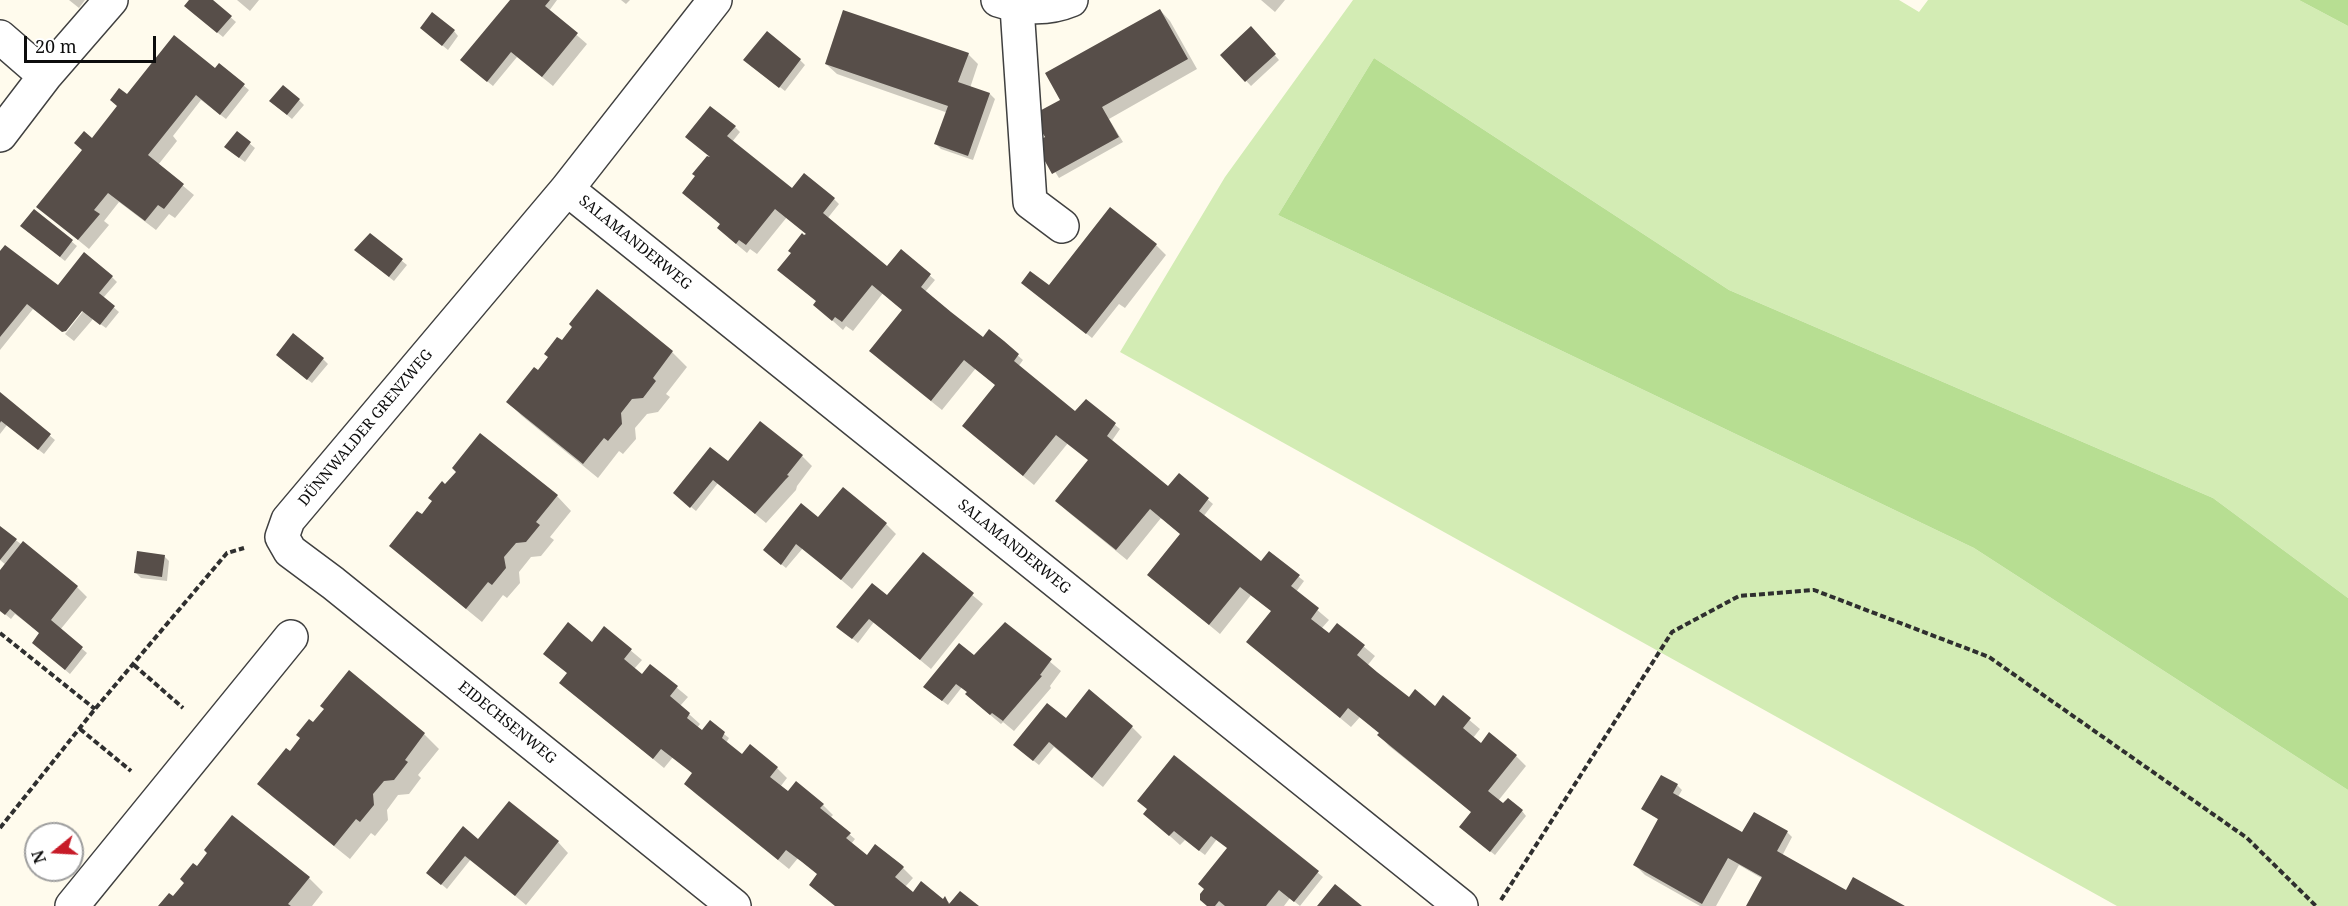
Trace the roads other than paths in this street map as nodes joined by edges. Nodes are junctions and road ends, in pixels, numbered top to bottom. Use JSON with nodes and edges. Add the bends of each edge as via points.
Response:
{"nodes":[{"id":1,"x":111,"y":0,"type":"edge"},
{"id":2,"x":715,"y":0,"type":"edge"},
{"id":3,"x":1071,"y":0,"type":"edge"},
{"id":4,"x":1008,"y":3,"type":"edge"},
{"id":5,"x":0,"y":37,"type":"edge"},
{"id":6,"x":45,"y":76,"type":"junction"},
{"id":7,"x":0,"y":135,"type":"edge"},
{"id":8,"x":567,"y":189,"type":"junction"},
{"id":9,"x":1062,"y":226,"type":"dead end"},
{"id":10,"x":282,"y":537,"type":"joint"},
{"id":11,"x":291,"y":637,"type":"dead end"},
{"id":12,"x":72,"y":906,"type":"edge"},
{"id":13,"x":734,"y":906,"type":"edge"},
{"id":14,"x":1461,"y":906,"type":"edge"}],
"edges":[{"from":1,"to":6,"type":"street"},
{"from":2,"to":8,"type":"street","name":"DÜNNWALDER GRENZWEG"},
{"from":3,"to":4,"type":"street","via":[[1052,6]]},
{"from":4,"to":9,"type":"street","via":[[1030,202]]},
{"from":5,"to":6,"type":"street"},
{"from":6,"to":7,"type":"street"},
{"from":8,"to":10,"type":"street","name":"DÜNNWALDER GRENZWEG","via":[[288,520]]},
{"from":8,"to":14,"type":"street","name":"SALAMANDERWEG"},
{"from":10,"to":13,"type":"street","name":"EIDECHSENWEG","via":[[290,551]]},
{"from":11,"to":12,"type":"street"}]}
